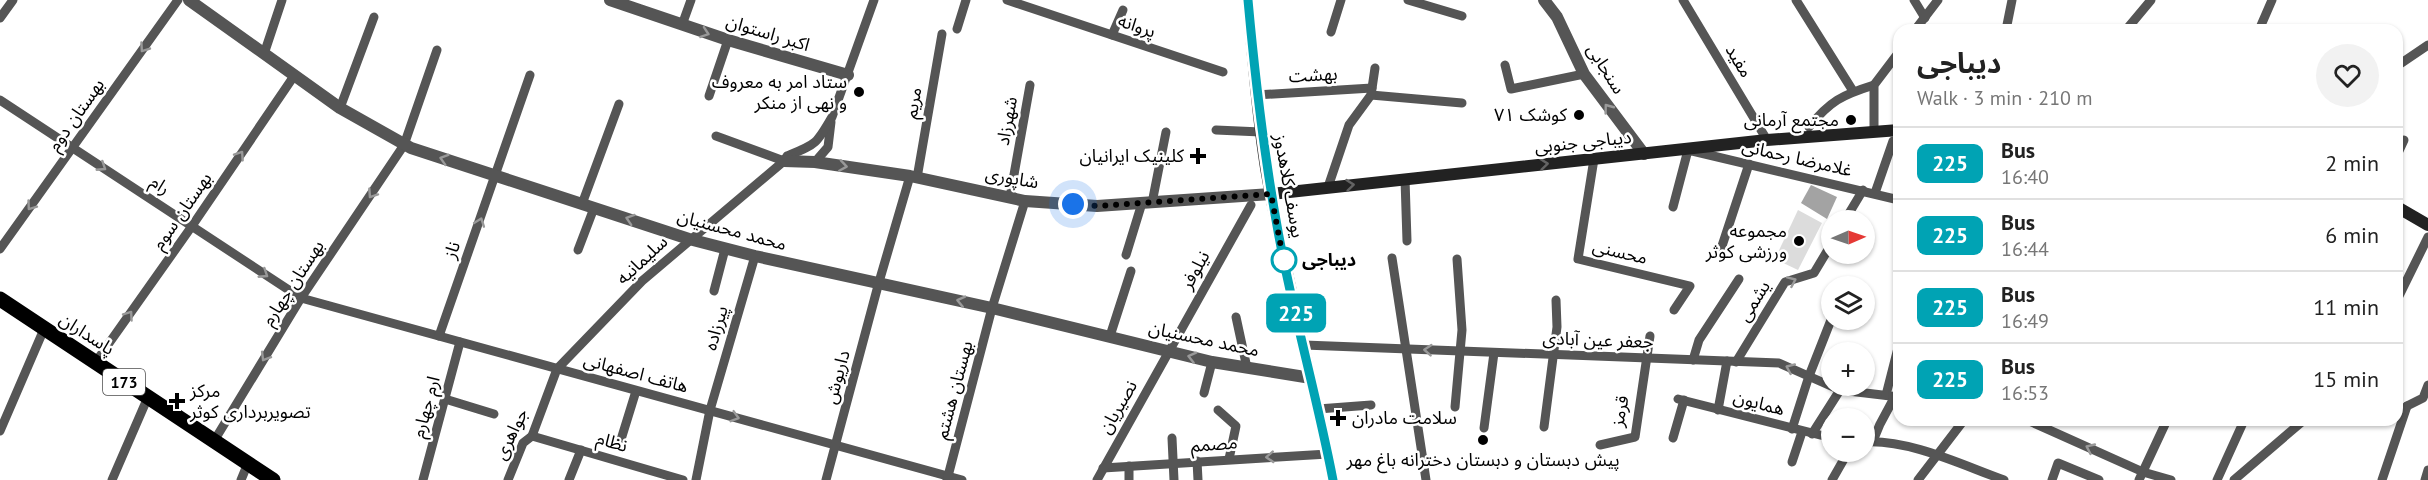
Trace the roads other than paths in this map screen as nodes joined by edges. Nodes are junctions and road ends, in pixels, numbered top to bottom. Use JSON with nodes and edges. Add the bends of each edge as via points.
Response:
{"nodes":[{"id":1,"x":11,"y":0,"type":"edge"},
{"id":2,"x":178,"y":0,"type":"edge"},
{"id":3,"x":189,"y":0,"type":"edge"},
{"id":4,"x":282,"y":0,"type":"edge"},
{"id":5,"x":612,"y":0,"type":"edge"},
{"id":6,"x":691,"y":0,"type":"edge"},
{"id":7,"x":874,"y":0,"type":"edge"},
{"id":8,"x":966,"y":0,"type":"edge"},
{"id":9,"x":1007,"y":0,"type":"edge"},
{"id":10,"x":1248,"y":0,"type":"edge"},
{"id":11,"x":1341,"y":0,"type":"edge"},
{"id":12,"x":1407,"y":0,"type":"edge"},
{"id":13,"x":1544,"y":0,"type":"edge"},
{"id":14,"x":1683,"y":0,"type":"edge"},
{"id":15,"x":1796,"y":0,"type":"edge"},
{"id":16,"x":1914,"y":0,"type":"edge"},
{"id":17,"x":1938,"y":0,"type":"edge"},
{"id":18,"x":2012,"y":0,"type":"edge"},
{"id":19,"x":2151,"y":0,"type":"edge"},
{"id":20,"x":2272,"y":0,"type":"edge"},
{"id":21,"x":1123,"y":10,"type":"dead end"},
{"id":22,"x":1462,"y":16,"type":"dead end"},
{"id":23,"x":374,"y":17,"type":"dead end"},
{"id":24,"x":0,"y":18,"type":"edge"},
{"id":25,"x":1925,"y":18,"type":"junction"},
{"id":26,"x":1920,"y":24,"type":"edge"},
{"id":27,"x":2007,"y":24,"type":"edge"},
{"id":28,"x":2131,"y":24,"type":"edge"},
{"id":29,"x":2262,"y":24,"type":"edge"},
{"id":30,"x":682,"y":25,"type":"junction"},
{"id":31,"x":957,"y":29,"type":"dead end"},
{"id":32,"x":1331,"y":32,"type":"dead end"},
{"id":33,"x":942,"y":34,"type":"dead end"},
{"id":34,"x":1112,"y":35,"type":"junction"},
{"id":35,"x":728,"y":40,"type":"junction"},
{"id":36,"x":2428,"y":45,"type":"edge"},
{"id":37,"x":437,"y":50,"type":"dead end"},
{"id":38,"x":264,"y":54,"type":"junction"},
{"id":39,"x":1893,"y":60,"type":"edge"},
{"id":40,"x":2403,"y":62,"type":"edge"},
{"id":41,"x":1505,"y":65,"type":"dead end"},
{"id":42,"x":1375,"y":68,"type":"dead end"},
{"id":43,"x":1223,"y":72,"type":"dead end"},
{"id":44,"x":1584,"y":74,"type":"junction"},
{"id":45,"x":530,"y":75,"type":"dead end"},
{"id":46,"x":848,"y":75,"type":"junction"},
{"id":47,"x":294,"y":76,"type":"junction"},
{"id":48,"x":1030,"y":85,"type":"dead end"},
{"id":49,"x":1874,"y":85,"type":"junction"},
{"id":50,"x":1372,"y":91,"type":"junction"},
{"id":51,"x":1852,"y":91,"type":"junction"},
{"id":52,"x":1256,"y":95,"type":"junction"},
{"id":53,"x":709,"y":96,"type":"dead end"},
{"id":54,"x":0,"y":100,"type":"edge"},
{"id":55,"x":1462,"y":103,"type":"dead end"},
{"id":56,"x":619,"y":104,"type":"dead end"},
{"id":57,"x":340,"y":108,"type":"junction"},
{"id":58,"x":832,"y":117,"type":"junction"},
{"id":59,"x":1809,"y":127,"type":"dead end"},
{"id":60,"x":1216,"y":130,"type":"dead end"},
{"id":61,"x":1893,"y":130,"type":"edge"},
{"id":62,"x":1166,"y":132,"type":"dead end"},
{"id":63,"x":1261,"y":132,"type":"junction"},
{"id":64,"x":1875,"y":132,"type":"junction"},
{"id":65,"x":716,"y":136,"type":"dead end"},
{"id":66,"x":1767,"y":140,"type":"junction"},
{"id":67,"x":1893,"y":141,"type":"dead end"},
{"id":68,"x":404,"y":145,"type":"junction"},
{"id":69,"x":73,"y":148,"type":"junction"},
{"id":70,"x":808,"y":149,"type":"junction"},
{"id":71,"x":1688,"y":150,"type":"junction"},
{"id":72,"x":1644,"y":154,"type":"junction"},
{"id":73,"x":1594,"y":159,"type":"junction"},
{"id":74,"x":784,"y":161,"type":"junction"},
{"id":75,"x":815,"y":162,"type":"junction"},
{"id":76,"x":1749,"y":164,"type":"junction"},
{"id":77,"x":497,"y":175,"type":"junction"},
{"id":78,"x":914,"y":177,"type":"junction"},
{"id":79,"x":1405,"y":179,"type":"junction"},
{"id":80,"x":1328,"y":187,"type":"junction"},
{"id":81,"x":1863,"y":190,"type":"junction"},
{"id":82,"x":1875,"y":193,"type":"junction"},
{"id":83,"x":1271,"y":194,"type":"junction"},
{"id":84,"x":1010,"y":197,"type":"junction"},
{"id":85,"x":1893,"y":198,"type":"edge"},
{"id":86,"x":1025,"y":201,"type":"junction"},
{"id":87,"x":1147,"y":203,"type":"junction"},
{"id":88,"x":1251,"y":205,"type":"dead end"},
{"id":89,"x":588,"y":206,"type":"junction"},
{"id":90,"x":1673,"y":207,"type":"dead end"},
{"id":91,"x":1851,"y":210,"type":"edge"},
{"id":92,"x":2403,"y":210,"type":"edge"},
{"id":93,"x":2428,"y":225,"type":"edge"},
{"id":94,"x":192,"y":226,"type":"junction"},
{"id":95,"x":2428,"y":237,"type":"edge"},
{"id":96,"x":689,"y":239,"type":"junction"},
{"id":97,"x":1407,"y":241,"type":"dead end"},
{"id":98,"x":0,"y":249,"type":"edge"},
{"id":99,"x":725,"y":249,"type":"junction"},
{"id":100,"x":1721,"y":249,"type":"dead end"},
{"id":101,"x":578,"y":250,"type":"dead end"},
{"id":102,"x":1126,"y":255,"type":"dead end"},
{"id":103,"x":755,"y":256,"type":"junction"},
{"id":104,"x":1392,"y":258,"type":"dead end"},
{"id":105,"x":1457,"y":258,"type":"dead end"},
{"id":106,"x":1821,"y":261,"type":"edge"},
{"id":107,"x":1131,"y":271,"type":"dead end"},
{"id":108,"x":1738,"y":279,"type":"dead end"},
{"id":109,"x":879,"y":282,"type":"junction"},
{"id":110,"x":2403,"y":288,"type":"edge"},
{"id":111,"x":714,"y":291,"type":"dead end"},
{"id":112,"x":301,"y":298,"type":"junction"},
{"id":113,"x":0,"y":299,"type":"edge"},
{"id":114,"x":1556,"y":300,"type":"dead end"},
{"id":115,"x":992,"y":308,"type":"junction"},
{"id":116,"x":1674,"y":310,"type":"dead end"},
{"id":117,"x":1236,"y":317,"type":"dead end"},
{"id":118,"x":44,"y":329,"type":"junction"},
{"id":119,"x":1827,"y":330,"type":"edge"},
{"id":120,"x":439,"y":336,"type":"junction"},
{"id":121,"x":1110,"y":336,"type":"junction"},
{"id":122,"x":1650,"y":336,"type":"dead end"},
{"id":123,"x":460,"y":342,"type":"junction"},
{"id":124,"x":1304,"y":345,"type":"junction"},
{"id":125,"x":1406,"y":348,"type":"junction"},
{"id":126,"x":1169,"y":352,"type":"junction"},
{"id":127,"x":1459,"y":352,"type":"junction"},
{"id":128,"x":1494,"y":353,"type":"junction"},
{"id":129,"x":1552,"y":355,"type":"junction"},
{"id":130,"x":1646,"y":358,"type":"junction"},
{"id":131,"x":1693,"y":360,"type":"junction"},
{"id":132,"x":1212,"y":362,"type":"junction"},
{"id":133,"x":1731,"y":362,"type":"junction"},
{"id":134,"x":95,"y":363,"type":"junction"},
{"id":135,"x":1247,"y":368,"type":"junction"},
{"id":136,"x":557,"y":369,"type":"junction"},
{"id":137,"x":1809,"y":376,"type":"junction"},
{"id":138,"x":1311,"y":378,"type":"junction"},
{"id":139,"x":1821,"y":381,"type":"edge"},
{"id":140,"x":2428,"y":385,"type":"edge"},
{"id":141,"x":636,"y":391,"type":"junction"},
{"id":142,"x":1204,"y":393,"type":"dead end"},
{"id":143,"x":1875,"y":394,"type":"edge"},
{"id":144,"x":1835,"y":396,"type":"edge"},
{"id":145,"x":1893,"y":396,"type":"edge"},
{"id":146,"x":148,"y":397,"type":"junction"},
{"id":147,"x":445,"y":399,"type":"junction"},
{"id":148,"x":2426,"y":399,"type":"edge"},
{"id":149,"x":1371,"y":405,"type":"dead end"},
{"id":150,"x":2403,"y":405,"type":"edge"},
{"id":151,"x":1455,"y":406,"type":"dead end"},
{"id":152,"x":1318,"y":409,"type":"junction"},
{"id":153,"x":710,"y":410,"type":"junction"},
{"id":154,"x":1218,"y":410,"type":"dead end"},
{"id":155,"x":1718,"y":410,"type":"junction"},
{"id":156,"x":494,"y":414,"type":"dead end"},
{"id":157,"x":1959,"y":426,"type":"edge"},
{"id":158,"x":2039,"y":426,"type":"edge"},
{"id":159,"x":2164,"y":426,"type":"edge"},
{"id":160,"x":2242,"y":426,"type":"edge"},
{"id":161,"x":2297,"y":426,"type":"edge"},
{"id":162,"x":2396,"y":426,"type":"edge"},
{"id":163,"x":1544,"y":427,"type":"dead end"},
{"id":164,"x":1484,"y":428,"type":"dead end"},
{"id":165,"x":1792,"y":429,"type":"junction"},
{"id":166,"x":0,"y":431,"type":"edge"},
{"id":167,"x":1875,"y":432,"type":"edge"},
{"id":168,"x":1807,"y":433,"type":"junction"},
{"id":169,"x":532,"y":436,"type":"junction"},
{"id":170,"x":1821,"y":436,"type":"edge"},
{"id":171,"x":1172,"y":438,"type":"dead end"},
{"id":172,"x":1673,"y":438,"type":"dead end"},
{"id":173,"x":214,"y":441,"type":"junction"},
{"id":174,"x":1875,"y":441,"type":"edge"},
{"id":175,"x":836,"y":445,"type":"junction"},
{"id":176,"x":1600,"y":445,"type":"dead end"},
{"id":177,"x":619,"y":446,"type":"dead end"},
{"id":178,"x":581,"y":450,"type":"junction"},
{"id":179,"x":1328,"y":454,"type":"junction"},
{"id":180,"x":1936,"y":455,"type":"junction"},
{"id":181,"x":1229,"y":459,"type":"junction"},
{"id":182,"x":1197,"y":461,"type":"junction"},
{"id":183,"x":1792,"y":462,"type":"dead end"},
{"id":184,"x":1842,"y":462,"type":"edge"},
{"id":185,"x":248,"y":463,"type":"junction"},
{"id":186,"x":1174,"y":463,"type":"junction"},
{"id":187,"x":1129,"y":466,"type":"junction"},
{"id":188,"x":1103,"y":468,"type":"junction"},
{"id":189,"x":2428,"y":470,"type":"edge"},
{"id":190,"x":2141,"y":476,"type":"edge"},
{"id":191,"x":948,"y":478,"type":"edge"},
{"id":192,"x":1999,"y":479,"type":"edge"},
{"id":193,"x":112,"y":480,"type":"edge"},
{"id":194,"x":241,"y":480,"type":"edge"},
{"id":195,"x":273,"y":480,"type":"edge"},
{"id":196,"x":423,"y":480,"type":"edge"},
{"id":197,"x":508,"y":480,"type":"edge"},
{"id":198,"x":569,"y":480,"type":"edge"},
{"id":199,"x":684,"y":480,"type":"edge"},
{"id":200,"x":696,"y":480,"type":"edge"},
{"id":201,"x":826,"y":480,"type":"edge"},
{"id":202,"x":962,"y":480,"type":"edge"},
{"id":203,"x":1097,"y":480,"type":"edge"},
{"id":204,"x":1130,"y":480,"type":"edge"},
{"id":205,"x":1174,"y":480,"type":"edge"},
{"id":206,"x":1198,"y":480,"type":"edge"},
{"id":207,"x":1333,"y":480,"type":"edge"},
{"id":208,"x":1426,"y":480,"type":"edge"},
{"id":209,"x":1832,"y":480,"type":"edge"},
{"id":210,"x":1918,"y":480,"type":"edge"},
{"id":211,"x":2052,"y":480,"type":"edge"},
{"id":212,"x":2099,"y":480,"type":"edge"},
{"id":213,"x":2171,"y":480,"type":"edge"},
{"id":214,"x":2217,"y":480,"type":"edge"},
{"id":215,"x":2234,"y":480,"type":"edge"},
{"id":216,"x":2382,"y":480,"type":"edge"},
{"id":217,"x":2425,"y":480,"type":"edge"}],
"edges":[{"from":1,"to":24,"type":"street"},
{"from":2,"to":69,"type":"street","name":"بهستان دوم","one_way":true},
{"from":3,"to":38,"type":"street","name":"محمد محسنیان"},
{"from":4,"to":38,"type":"street"},
{"from":5,"to":30,"type":"street","name":"اکبر راستوان"},
{"from":6,"to":30,"type":"street"},
{"from":7,"to":46,"type":"street"},
{"from":8,"to":31,"type":"street"},
{"from":9,"to":34,"type":"street","name":"پروانه"},
{"from":10,"to":52,"type":"main road","name":"یوسف کلاهدوز"},
{"from":11,"to":32,"type":"street"},
{"from":12,"to":22,"type":"street"},
{"from":13,"to":44,"type":"street","name":"سنجابی","via":[[1557,17]]},
{"from":14,"to":66,"type":"street","name":"مفید"},
{"from":15,"to":51,"type":"street"},
{"from":16,"to":25,"type":"street"},
{"from":17,"to":25,"type":"street"},
{"from":18,"to":27,"type":"street"},
{"from":19,"to":28,"type":"street"},
{"from":20,"to":29,"type":"street"},
{"from":21,"to":34,"type":"street"},
{"from":23,"to":57,"type":"street"},
{"from":25,"to":26,"type":"street"},
{"from":30,"to":35,"type":"street","name":"اکبر راستوان","one_way":true},
{"from":33,"to":78,"type":"street","name":"مریم"},
{"from":34,"to":43,"type":"street","name":"پروانه"},
{"from":35,"to":46,"type":"street","name":"اکبر راستوان"},
{"from":35,"to":53,"type":"street"},
{"from":36,"to":40,"type":"street"},
{"from":37,"to":68,"type":"street","name":"بهستان چهارم"},
{"from":38,"to":47,"type":"street","name":"محمد محسنیان"},
{"from":39,"to":49,"type":"street"},
{"from":41,"to":44,"type":"street","via":[[1511,89]]},
{"from":42,"to":50,"type":"street"},
{"from":72,"to":44,"type":"street","name":"سنجابی","one_way":true},
{"from":45,"to":77,"type":"street","name":"ناز"},
{"from":46,"to":58,"type":"street"},
{"from":47,"to":57,"type":"street","name":"محمد محسنیان"},
{"from":94,"to":47,"type":"street","name":"بهستان سوم","one_way":true},
{"from":48,"to":84,"type":"street","name":"شهرزاد"},
{"from":49,"to":51,"type":"street"},
{"from":49,"to":64,"type":"street"},
{"from":50,"to":52,"type":"street","name":"بهشت"},
{"from":50,"to":55,"type":"street","name":"بهشت"},
{"from":50,"to":80,"type":"street","via":[[1349,125]]},
{"from":51,"to":59,"type":"street","via":[[1827,105]]},
{"from":52,"to":63,"type":"main road","name":"یوسف کلاهدوز"},
{"from":54,"to":69,"type":"street","name":"رام"},
{"from":56,"to":89,"type":"street"},
{"from":57,"to":68,"type":"street","name":"محمد محسنیان"},
{"from":58,"to":70,"type":"street"},
{"from":58,"to":75,"type":"street","via":[[828,147]]},
{"from":60,"to":63,"type":"street"},
{"from":61,"to":64,"type":"main road","name":"دیباجی جنوبی"},
{"from":62,"to":87,"type":"street"},
{"from":63,"to":83,"type":"main road","name":"یوسف کلاهدوز"},
{"from":64,"to":66,"type":"main road","name":"دیباجی جنوبی"},
{"from":65,"to":74,"type":"street"},
{"from":66,"to":71,"type":"main road","name":"دیباجی جنوبی"},
{"from":67,"to":82,"type":"street"},
{"from":77,"to":68,"type":"street","name":"محمد محسنیان","one_way":true},
{"from":68,"to":112,"type":"street","name":"بهستان چهارم","one_way":true},
{"from":69,"to":94,"type":"street","name":"رام","one_way":true},
{"from":69,"to":98,"type":"street","name":"بهستان دوم","one_way":true},
{"from":70,"to":74,"type":"street","name":"سلیمانیه","via":[[787,156]]},
{"from":70,"to":75,"type":"street"},
{"from":71,"to":72,"type":"main road","name":"دیباجی جنوبی"},
{"from":71,"to":76,"type":"street","name":"غلامرضا رحمانی"},
{"from":71,"to":90,"type":"street"},
{"from":72,"to":73,"type":"main road","name":"دیباجی جنوبی"},
{"from":79,"to":73,"type":"main road","name":"دیباجی جنوبی","one_way":true},
{"from":73,"to":116,"type":"street","name":"محسنی","via":[[1578,259],[1690,286]]},
{"from":74,"to":75,"type":"street","name":"شاپوری"},
{"from":74,"to":96,"type":"street","name":"سلیمانیه"},
{"from":75,"to":78,"type":"street","name":"شاپوری","one_way":true},
{"from":76,"to":81,"type":"street","name":"غلامرضا رحمانی"},
{"from":76,"to":100,"type":"street"},
{"from":77,"to":89,"type":"street","name":"محمد محسنیان"},
{"from":120,"to":77,"type":"street","name":"ناز","one_way":true},
{"from":78,"to":84,"type":"street","name":"شاپوری"},
{"from":78,"to":109,"type":"street","name":"مریم"},
{"from":80,"to":79,"type":"main road","name":"دیباجی جنوبی","one_way":true},
{"from":79,"to":97,"type":"street"},
{"from":80,"to":83,"type":"main road","name":"دیباجی جنوبی"},
{"from":81,"to":82,"type":"street","name":"غلامرضا رحمانی"},
{"from":81,"to":91,"type":"street"},
{"from":82,"to":85,"type":"street","name":"غلامرضا رحمانی"},
{"from":83,"to":87,"type":"street","name":"شاپوری"},
{"from":83,"to":124,"type":"main road","name":"یوسف کلاهدوز"},
{"from":84,"to":86,"type":"street","name":"شاپوری"},
{"from":86,"to":87,"type":"street","name":"شاپوری","via":[[1097,206]]},
{"from":86,"to":115,"type":"street","name":"بهستان هشتم"},
{"from":87,"to":102,"type":"street"},
{"from":88,"to":126,"type":"street","name":"نیلوفر"},
{"from":96,"to":89,"type":"street","name":"محمد محسنیان","one_way":true},
{"from":89,"to":101,"type":"street"},
{"from":92,"to":93,"type":"main road"},
{"from":94,"to":112,"type":"street","name":"رام","one_way":true},
{"from":134,"to":94,"type":"street","name":"بهستان سوم","one_way":true},
{"from":95,"to":110,"type":"street"},
{"from":96,"to":99,"type":"street","name":"محمد محسنیان"},
{"from":96,"to":136,"type":"street","name":"سلیمانیه","via":[[642,281]]},
{"from":99,"to":103,"type":"street","name":"محمد محسنیان"},
{"from":99,"to":111,"type":"street"},
{"from":103,"to":109,"type":"street","name":"محمد محسنیان"},
{"from":103,"to":153,"type":"street","name":"پیرزاده"},
{"from":104,"to":125,"type":"street"},
{"from":105,"to":127,"type":"street","via":[[1462,330]]},
{"from":133,"to":106,"type":"street","name":"یشمی","one_way":true,"via":[[1785,282],[1814,273]]},
{"from":107,"to":121,"type":"street"},
{"from":108,"to":131,"type":"street","via":[[1699,340]]},
{"from":115,"to":109,"type":"street","name":"محمد محسنیان","one_way":true},
{"from":109,"to":175,"type":"street","name":"داریوش"},
{"from":112,"to":120,"type":"street","name":"هاتف اصفهانی"},
{"from":112,"to":173,"type":"street","name":"بهستان چهارم","one_way":true},
{"from":113,"to":118,"type":"main road","name":"پاسداران","number":"173"},
{"from":114,"to":129,"type":"street"},
{"from":115,"to":121,"type":"street","name":"محمد محسنیان"},
{"from":115,"to":191,"type":"street","name":"بهستان هشتم"},
{"from":117,"to":135,"type":"street"},
{"from":118,"to":134,"type":"main road","name":"پاسداران","number":"173"},
{"from":118,"to":166,"type":"street"},
{"from":119,"to":137,"type":"street"},
{"from":120,"to":123,"type":"street","name":"هاتف اصفهانی"},
{"from":121,"to":126,"type":"street","name":"محمد محسنیان"},
{"from":122,"to":130,"type":"street"},
{"from":123,"to":136,"type":"street","name":"هاتف اصفهانی"},
{"from":123,"to":147,"type":"street","name":"ارم چهارم"},
{"from":124,"to":125,"type":"street","name":"جعفر عین آبادی"},
{"from":124,"to":138,"type":"main road","name":"یوسف کلاهدوز"},
{"from":127,"to":125,"type":"street","name":"جعفر عین آبادی","one_way":true},
{"from":125,"to":208,"type":"street"},
{"from":132,"to":126,"type":"street","name":"محمد محسنیان","one_way":true},
{"from":126,"to":188,"type":"street","name":"نصیریان"},
{"from":127,"to":128,"type":"street","name":"جعفر عین آبادی"},
{"from":127,"to":151,"type":"street"},
{"from":128,"to":129,"type":"street","name":"جعفر عین آبادی"},
{"from":128,"to":164,"type":"street"},
{"from":129,"to":130,"type":"street","name":"جعفر عین آبادی"},
{"from":129,"to":163,"type":"street"},
{"from":130,"to":131,"type":"street","name":"جعفر عین آبادی"},
{"from":130,"to":176,"type":"street","name":"قرمز","via":[[1635,436]]},
{"from":131,"to":133,"type":"street","name":"جعفر عین آبادی"},
{"from":132,"to":135,"type":"street","name":"محمد محسنیان"},
{"from":132,"to":142,"type":"street"},
{"from":137,"to":133,"type":"street","name":"جعفر عین آبادی","one_way":true,"via":[[1779,363]]},
{"from":133,"to":155,"type":"street"},
{"from":134,"to":146,"type":"main road","name":"پاسداران","number":"173"},
{"from":135,"to":138,"type":"street","name":"محمد محسنیان"},
{"from":136,"to":141,"type":"street","name":"هاتف اصفهانی"},
{"from":136,"to":169,"type":"street","name":"جواهری"},
{"from":137,"to":139,"type":"street","name":"جعفر عین آبادی"},
{"from":137,"to":165,"type":"street"},
{"from":138,"to":152,"type":"main road","name":"یوسف کلاهدوز"},
{"from":140,"to":148,"type":"street"},
{"from":141,"to":153,"type":"street","name":"هاتف اصفهانی"},
{"from":141,"to":177,"type":"street"},
{"from":143,"to":145,"type":"street","name":"جعفر عین آبادی"},
{"from":144,"to":168,"type":"street"},
{"from":145,"to":167,"type":"street"},
{"from":146,"to":173,"type":"main road","name":"پاسداران","number":"173"},
{"from":146,"to":193,"type":"street"},
{"from":147,"to":156,"type":"street"},
{"from":147,"to":196,"type":"street","name":"ارم چهارم"},
{"from":148,"to":150,"type":"street"},
{"from":149,"to":152,"type":"street"},
{"from":152,"to":179,"type":"main road","name":"یوسف کلاهدوز"},
{"from":153,"to":175,"type":"street","name":"هاتف اصفهانی","one_way":true},
{"from":153,"to":200,"type":"street","name":"پیرزاده"},
{"from":154,"to":181,"type":"street","via":[[1236,426]]},
{"from":155,"to":165,"type":"street","name":"همایون"},
{"from":155,"to":172,"type":"street","name":"همایون","via":[[1681,400]]},
{"from":157,"to":180,"type":"street"},
{"from":190,"to":158,"type":"street","one_way":true},
{"from":159,"to":190,"type":"street"},
{"from":160,"to":214,"type":"street"},
{"from":161,"to":215,"type":"street"},
{"from":162,"to":216,"type":"street"},
{"from":165,"to":168,"type":"street","name":"همایون"},
{"from":168,"to":170,"type":"street","name":"همایون"},
{"from":168,"to":183,"type":"street"},
{"from":169,"to":178,"type":"street","name":"نظام"},
{"from":169,"to":197,"type":"street","name":"جواهری","via":[[523,443]]},
{"from":171,"to":186,"type":"street"},
{"from":173,"to":185,"type":"main road","name":"پاسداران","number":"173"},
{"from":174,"to":180,"type":"street"},
{"from":175,"to":191,"type":"street","name":"هاتف اصفهانی"},
{"from":175,"to":201,"type":"street","name":"داریوش"},
{"from":178,"to":198,"type":"street"},
{"from":178,"to":199,"type":"street","name":"نظام"},
{"from":179,"to":181,"type":"street","name":"مصمم","one_way":true},
{"from":179,"to":207,"type":"main road","name":"یوسف کلاهدوز"},
{"from":180,"to":192,"type":"street"},
{"from":180,"to":210,"type":"street"},
{"from":181,"to":182,"type":"street","name":"مصمم"},
{"from":182,"to":186,"type":"street","name":"مصمم"},
{"from":182,"to":206,"type":"street"},
{"from":184,"to":209,"type":"street"},
{"from":185,"to":194,"type":"street"},
{"from":185,"to":195,"type":"main road","name":"پاسداران","number":"173"},
{"from":186,"to":187,"type":"street","name":"مصمم"},
{"from":186,"to":205,"type":"street"},
{"from":187,"to":188,"type":"street","name":"مصمم"},
{"from":187,"to":204,"type":"street"},
{"from":188,"to":203,"type":"street","name":"نصیریان"},
{"from":189,"to":217,"type":"street"},
{"from":190,"to":213,"type":"street"},
{"from":191,"to":202,"type":"street","name":"هاتف اصفهانی"},
{"from":211,"to":212,"type":"street","via":[[2058,463]]}]}
